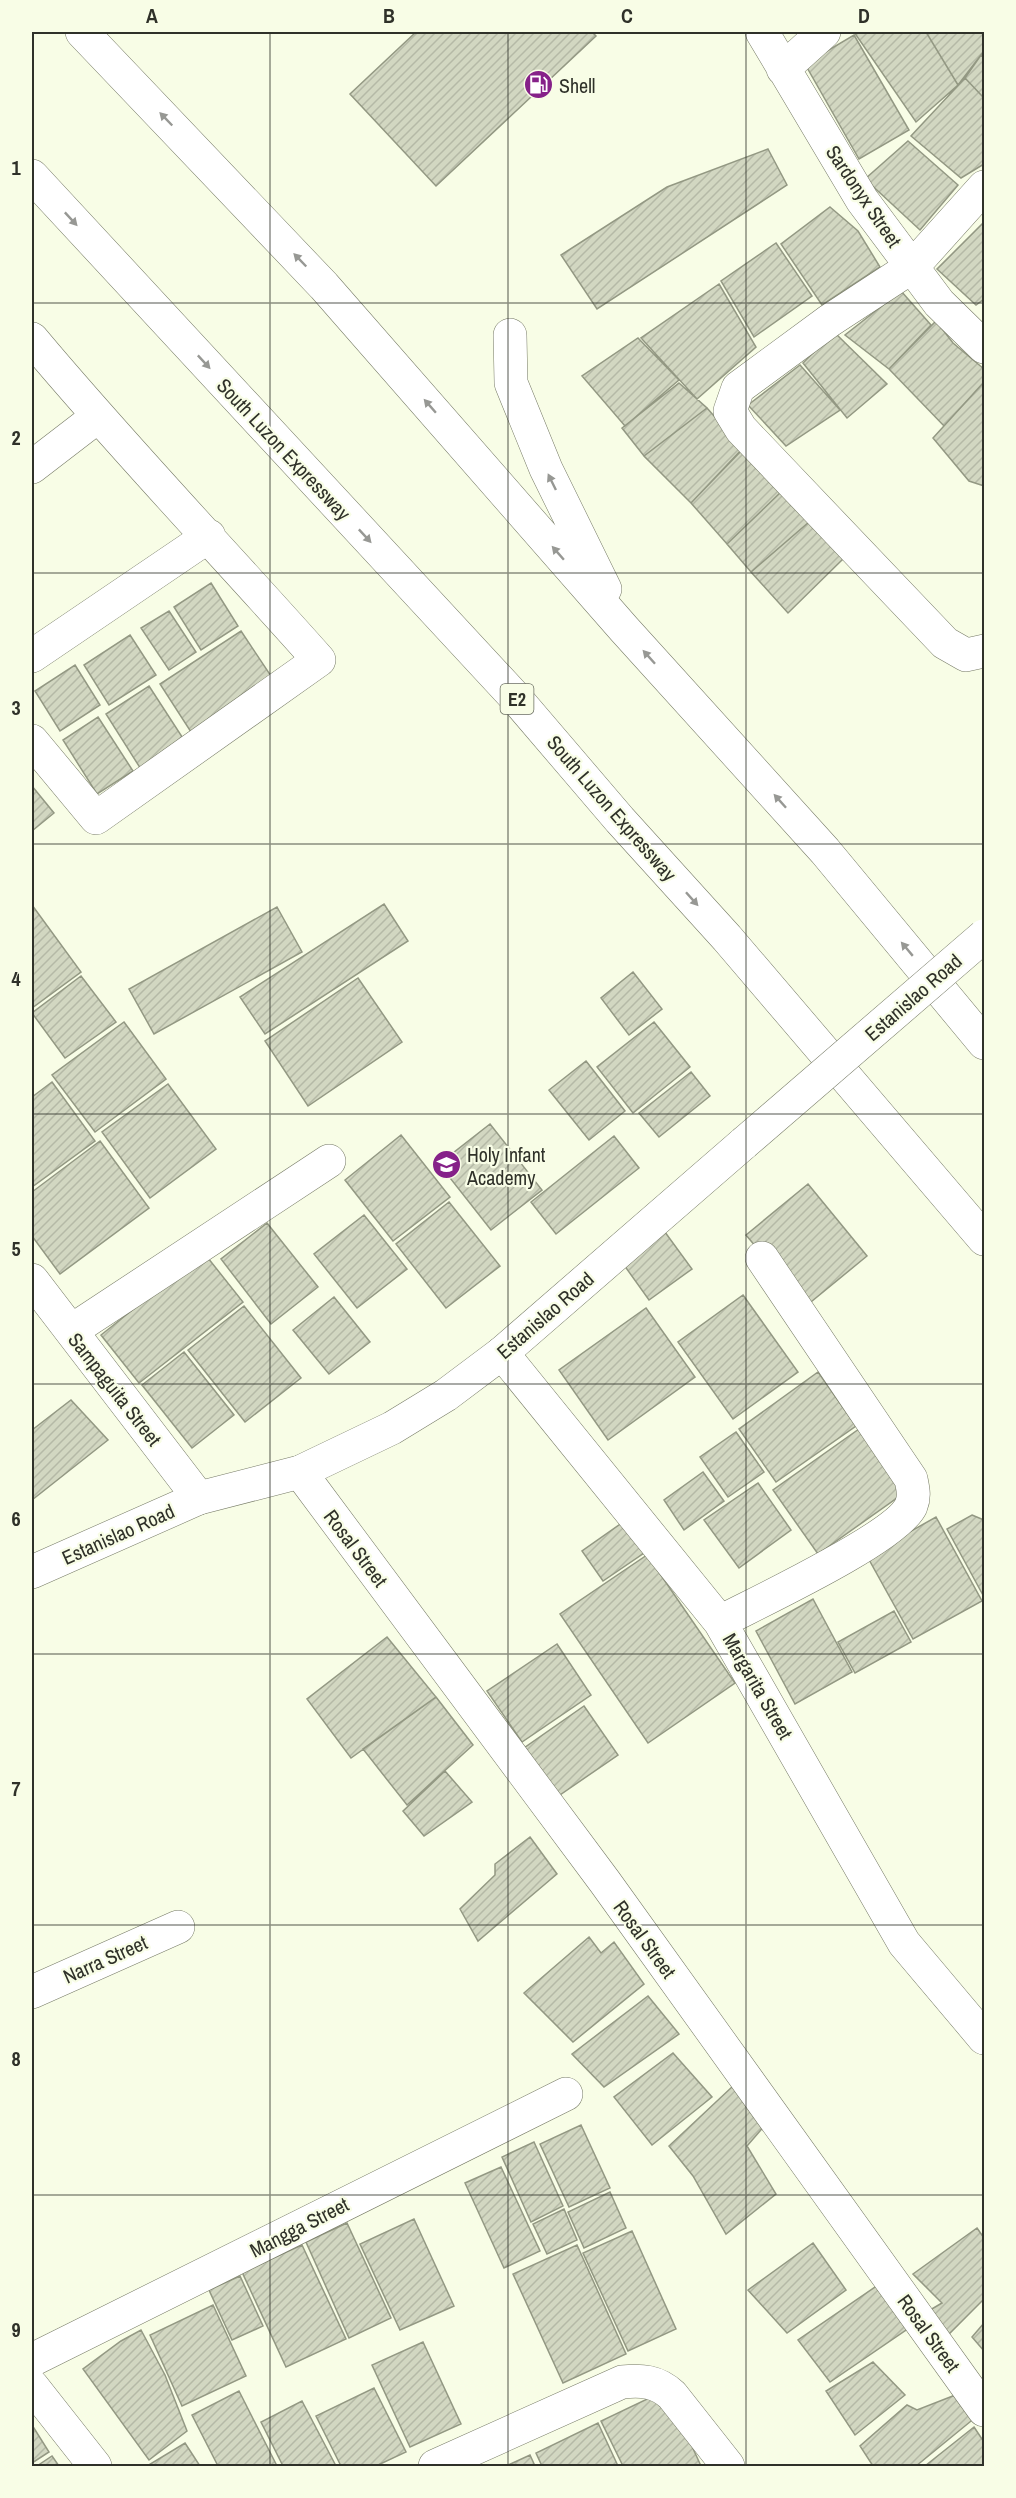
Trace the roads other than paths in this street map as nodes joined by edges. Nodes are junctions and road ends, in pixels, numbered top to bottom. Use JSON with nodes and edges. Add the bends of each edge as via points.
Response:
{"nodes":[{"id":1,"x":82,"y":32,"type":"edge"},
{"id":2,"x":762,"y":32,"type":"edge"},
{"id":3,"x":824,"y":32,"type":"edge"},
{"id":4,"x":783,"y":69,"type":"junction"},
{"id":5,"x":32,"y":176,"type":"edge"},
{"id":6,"x":984,"y":187,"type":"edge"},
{"id":7,"x":913,"y":266,"type":"junction"},
{"id":8,"x":510,"y":335,"type":"dead end"},
{"id":9,"x":32,"y":339,"type":"edge"},
{"id":10,"x":984,"y":347,"type":"edge"},
{"id":11,"x":97,"y":417,"type":"junction"},
{"id":12,"x":32,"y":467,"type":"edge"},
{"id":13,"x":209,"y":536,"type":"junction"},
{"id":14,"x":624,"y":629,"type":"junction"},
{"id":15,"x":984,"y":651,"type":"edge"},
{"id":16,"x":32,"y":656,"type":"edge"},
{"id":17,"x":32,"y":741,"type":"edge"},
{"id":18,"x":984,"y":936,"type":"edge"},
{"id":19,"x":984,"y":1043,"type":"edge"},
{"id":20,"x":329,"y":1161,"type":"dead end"},
{"id":21,"x":984,"y":1239,"type":"edge"},
{"id":22,"x":762,"y":1258,"type":"dead end"},
{"id":23,"x":32,"y":1280,"type":"edge"},
{"id":24,"x":71,"y":1331,"type":"junction"},
{"id":25,"x":502,"y":1353,"type":"junction"},
{"id":26,"x":300,"y":1472,"type":"junction"},
{"id":27,"x":199,"y":1498,"type":"junction"},
{"id":28,"x":32,"y":1572,"type":"edge"},
{"id":29,"x":720,"y":1622,"type":"junction"},
{"id":30,"x":178,"y":1927,"type":"dead end"},
{"id":31,"x":32,"y":1992,"type":"edge"},
{"id":32,"x":984,"y":2038,"type":"edge"},
{"id":33,"x":566,"y":2094,"type":"dead end"},
{"id":34,"x":32,"y":2360,"type":"edge"},
{"id":35,"x":32,"y":2386,"type":"edge"},
{"id":36,"x":984,"y":2410,"type":"edge"},
{"id":37,"x":95,"y":2466,"type":"edge"},
{"id":38,"x":435,"y":2466,"type":"edge"},
{"id":39,"x":728,"y":2466,"type":"edge"}],
"edges":[{"from":14,"to":1,"type":"main road","one_way":true,"via":[[324,286]]},
{"from":2,"to":4,"type":"main road","name":"Sardonyx Street"},
{"from":3,"to":4,"type":"main road"},
{"from":4,"to":7,"type":"main road","name":"Sardonyx Street","via":[[862,200]]},
{"from":5,"to":21,"type":"main road","name":"South Luzon Expressway","number":"E2","one_way":true,"via":[[514,696]]},
{"from":6,"to":7,"type":"main road"},
{"from":7,"to":10,"type":"main road","name":"Sardonyx Street","via":[[939,303]]},
{"from":7,"to":15,"type":"main road","via":[[738,388],[730,411],[741,429],[945,643],[966,655]]},
{"from":14,"to":8,"type":"main road","one_way":true,"via":[[546,469],[511,382]]},
{"from":9,"to":11,"type":"main road"},
{"from":11,"to":12,"type":"main road"},
{"from":11,"to":13,"type":"main road"},
{"from":13,"to":16,"type":"main road"},
{"from":13,"to":17,"type":"main road","via":[[319,660],[96,819]]},
{"from":19,"to":14,"type":"main road","one_way":true,"via":[[825,851]]},
{"from":18,"to":25,"type":"main road","name":"Estanislao Road","bridge":true},
{"from":20,"to":24,"type":"main road"},
{"from":22,"to":29,"type":"main road","via":[[911,1479],[914,1495],[910,1508],[880,1537]]},
{"from":23,"to":24,"type":"main road","name":"Sampaguita Street"},
{"from":24,"to":27,"type":"main road","name":"Sampaguita Street"},
{"from":25,"to":26,"type":"main road","name":"Estanislao Road","via":[[447,1395],[392,1428]]},
{"from":25,"to":29,"type":"main road","name":"Margarita Street"},
{"from":26,"to":27,"type":"main road","name":"Estanislao Road"},
{"from":26,"to":36,"type":"main road","name":"Rosal Street","via":[[604,1882]]},
{"from":27,"to":28,"type":"main road","name":"Estanislao Road"},
{"from":29,"to":32,"type":"main road","name":"Margarita Street","via":[[904,1943]]},
{"from":30,"to":31,"type":"main road","name":"Narra Street"},
{"from":33,"to":34,"type":"main road","name":"Mangga Street"},
{"from":35,"to":37,"type":"main road"},
{"from":38,"to":39,"type":"main road","via":[[622,2382],[639,2380],[664,2387]]}]}
